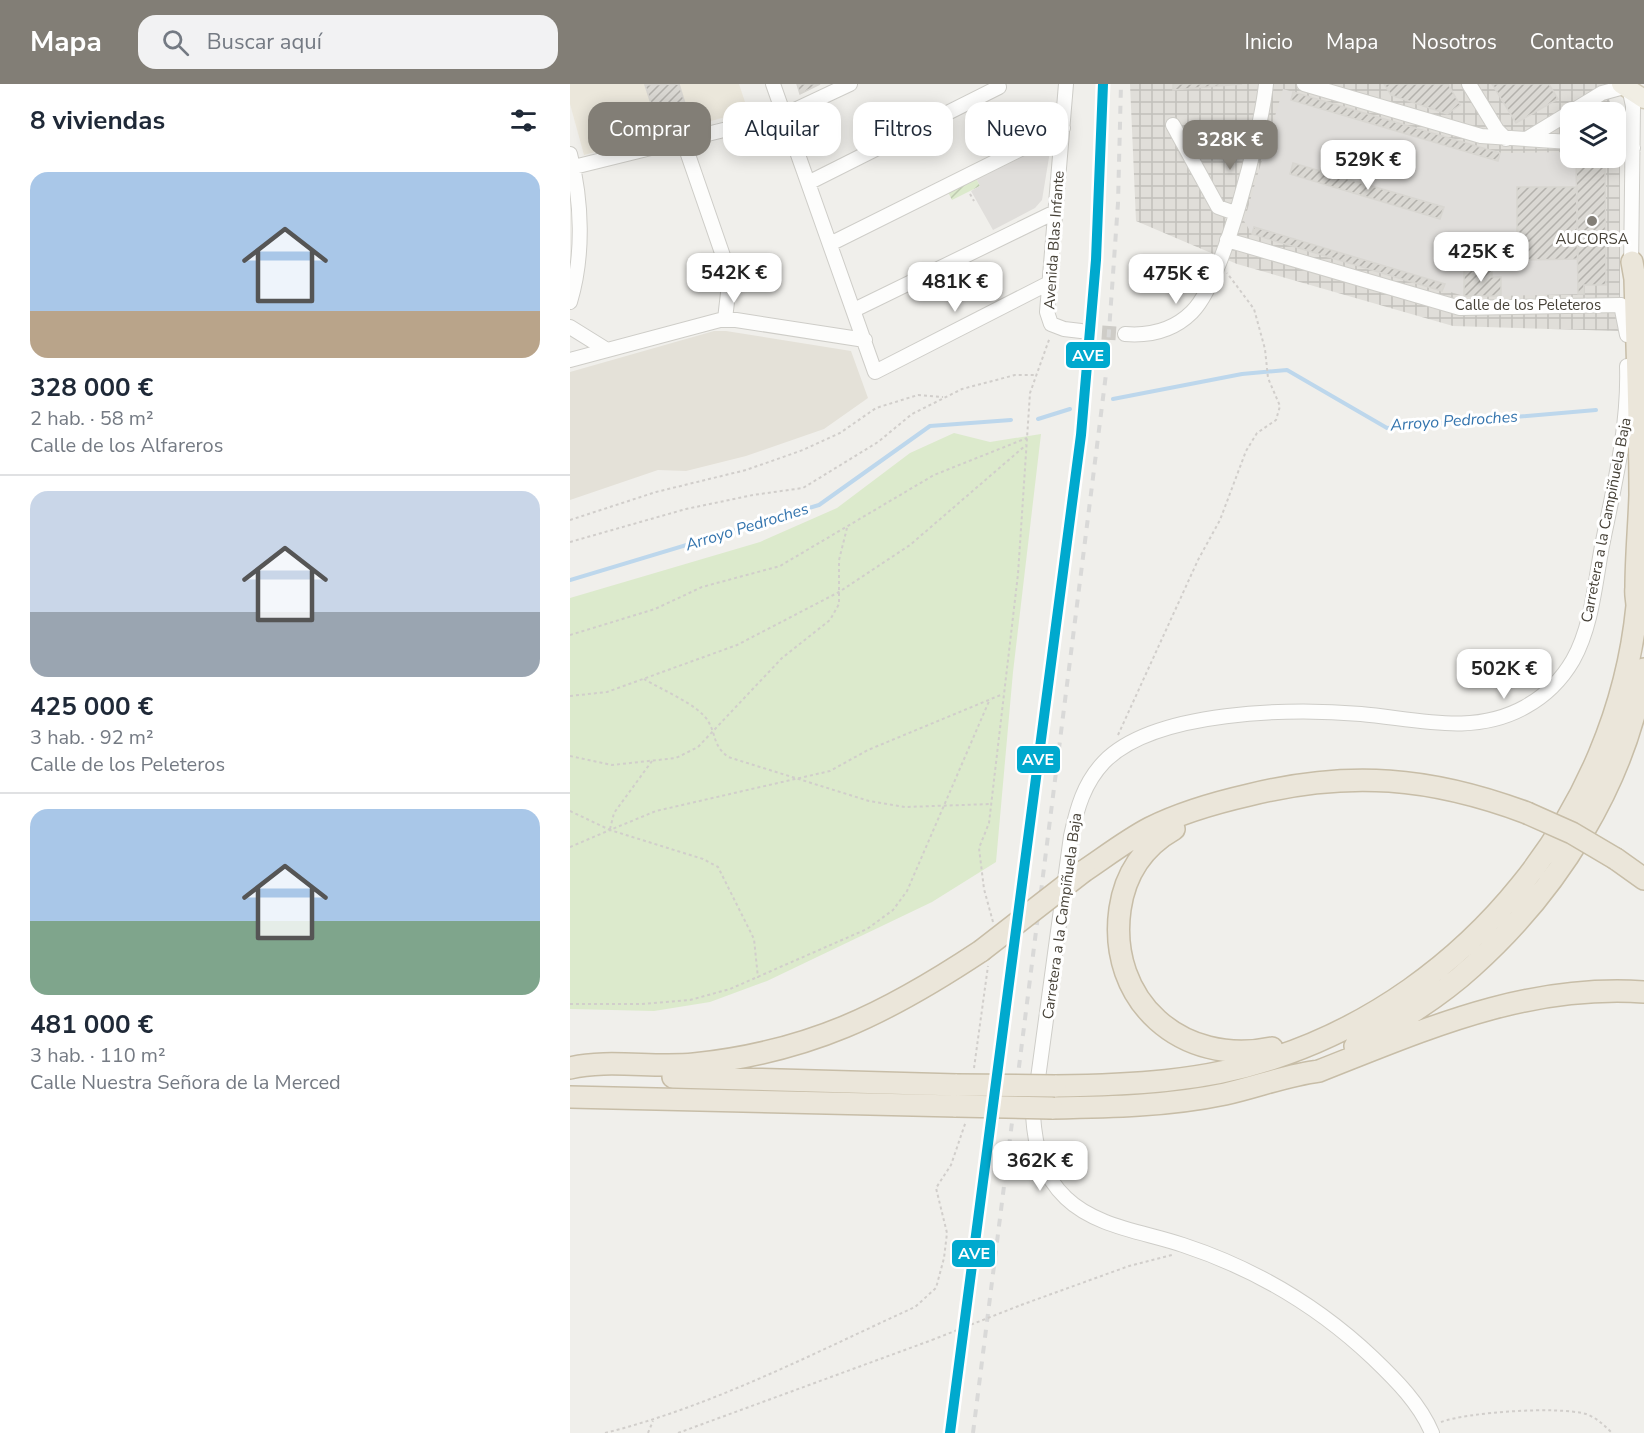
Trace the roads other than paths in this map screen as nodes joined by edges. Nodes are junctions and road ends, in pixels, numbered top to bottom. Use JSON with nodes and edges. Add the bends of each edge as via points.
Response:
{"nodes":[{"id":1,"x":773,"y":84,"type":"edge"},
{"id":2,"x":850,"y":84,"type":"edge"},
{"id":3,"x":1066,"y":84,"type":"edge"},
{"id":4,"x":1266,"y":84,"type":"edge"},
{"id":5,"x":1304,"y":84,"type":"edge"},
{"id":6,"x":1469,"y":84,"type":"edge"},
{"id":7,"x":999,"y":87,"type":"dead end"},
{"id":8,"x":1621,"y":90,"type":"edge"},
{"id":9,"x":779,"y":102,"type":"edge"},
{"id":10,"x":812,"y":102,"type":"edge"},
{"id":11,"x":1065,"y":102,"type":"edge"},
{"id":12,"x":1596,"y":102,"type":"edge"},
{"id":13,"x":1560,"y":121,"type":"edge"},
{"id":14,"x":1173,"y":125,"type":"dead end"},
{"id":15,"x":1528,"y":138,"type":"junction"},
{"id":16,"x":1506,"y":139,"type":"junction"},
{"id":17,"x":1560,"y":141,"type":"edge"},
{"id":18,"x":1626,"y":143,"type":"edge"},
{"id":19,"x":1633,"y":148,"type":"junction"},
{"id":20,"x":605,"y":156,"type":"edge"},
{"id":21,"x":689,"y":156,"type":"edge"},
{"id":22,"x":800,"y":156,"type":"edge"},
{"id":23,"x":1007,"y":156,"type":"edge"},
{"id":24,"x":1060,"y":156,"type":"edge"},
{"id":25,"x":571,"y":163,"type":"edge"},
{"id":26,"x":810,"y":182,"type":"junction"},
{"id":27,"x":1055,"y":212,"type":"junction"},
{"id":28,"x":1234,"y":213,"type":"junction"},
{"id":29,"x":1227,"y":240,"type":"junction"},
{"id":30,"x":830,"y":244,"type":"junction"},
{"id":31,"x":1632,"y":262,"type":"junction"},
{"id":32,"x":1049,"y":283,"type":"junction"},
{"id":33,"x":570,"y":302,"type":"edge"},
{"id":34,"x":1622,"y":305,"type":"junction"},
{"id":35,"x":854,"y":310,"type":"junction"},
{"id":36,"x":724,"y":320,"type":"junction"},
{"id":37,"x":570,"y":327,"type":"edge"},
{"id":38,"x":1081,"y":330,"type":"tunnel mouth"},
{"id":39,"x":1125,"y":334,"type":"tunnel mouth"},
{"id":40,"x":865,"y":340,"type":"junction"},
{"id":41,"x":607,"y":350,"type":"junction"},
{"id":42,"x":570,"y":360,"type":"edge"},
{"id":43,"x":1644,"y":567,"type":"edge"},
{"id":44,"x":1637,"y":603,"type":"junction"},
{"id":45,"x":1644,"y":669,"type":"edge"},
{"id":46,"x":1230,"y":799,"type":"junction"},
{"id":47,"x":1644,"y":879,"type":"edge"},
{"id":48,"x":1644,"y":993,"type":"edge"},
{"id":49,"x":1310,"y":1045,"type":"junction"},
{"id":50,"x":570,"y":1068,"type":"edge"},
{"id":51,"x":570,"y":1074,"type":"edge"},
{"id":52,"x":1298,"y":1074,"type":"junction"},
{"id":53,"x":570,"y":1097,"type":"edge"},
{"id":54,"x":1431,"y":1430,"type":"edge"}],
"edges":[{"from":1,"to":9,"type":"street"},
{"from":2,"to":10,"type":"street"},
{"from":3,"to":11,"type":"street","name":"Avenida Blas Infante"},
{"from":4,"to":28,"type":"street","via":[[1261,118]]},
{"from":5,"to":16,"type":"street","via":[[1481,136]]},
{"from":6,"to":16,"type":"street"},
{"from":7,"to":26,"type":"street"},
{"from":8,"to":12,"type":"street"},
{"from":8,"to":19,"type":"street"},
{"from":13,"to":15,"type":"street"},
{"from":14,"to":28,"type":"street","via":[[1218,207]]},
{"from":15,"to":16,"type":"street"},
{"from":15,"to":17,"type":"street"},
{"from":18,"to":19,"type":"street"},
{"from":19,"to":31,"type":"street"},
{"from":20,"to":25,"type":"street"},
{"from":21,"to":36,"type":"street","via":[[730,276]]},
{"from":22,"to":26,"type":"street"},
{"from":23,"to":30,"type":"street"},
{"from":24,"to":27,"type":"street","name":"Avenida Blas Infante"},
{"from":25,"to":33,"type":"street","via":[[579,228]]},
{"from":26,"to":30,"type":"street"},
{"from":27,"to":32,"type":"street","name":"Avenida Blas Infante"},
{"from":27,"to":35,"type":"street"},
{"from":28,"to":29,"type":"street"},
{"from":29,"to":34,"type":"street","name":"Calle de los Peleteros","via":[[1460,308]]},
{"from":29,"to":39,"type":"street","via":[[1202,300],[1181,322],[1153,334]]},
{"from":30,"to":35,"type":"street"},
{"from":31,"to":34,"type":"street"},
{"from":31,"to":44,"type":"highway","via":[[1640,491]]},
{"from":32,"to":38,"type":"street","name":"Avenida Blas Infante","via":[[1047,312],[1053,325]]},
{"from":32,"to":40,"type":"street","via":[[876,372]]},
{"from":34,"to":54,"type":"street","name":"Carretera a la Campiñuela Baja","via":[[1626,324],[1626,418],[1590,613],[1573,659],[1545,693],[1506,717],[1467,724],[1298,710],[1222,718],[1159,731],[1130,743],[1106,761],[1084,791],[1071,836],[1033,1115],[1045,1170],[1066,1199],[1097,1219],[1235,1263],[1310,1306],[1387,1371]]},
{"from":35,"to":40,"type":"street"},
{"from":36,"to":40,"type":"street"},
{"from":36,"to":41,"type":"street","via":[[703,322]]},
{"from":37,"to":41,"type":"street"},
{"from":41,"to":42,"type":"street"},
{"from":43,"to":44,"type":"highway"},
{"from":44,"to":49,"type":"highway","via":[[1614,714],[1601,748],[1581,793],[1533,871],[1458,953],[1407,993]]},
{"from":45,"to":52,"type":"highway","via":[[1630,728],[1592,817],[1544,890],[1509,931],[1471,968],[1401,1020]]},
{"from":46,"to":47,"type":"highway","bridge":true,"via":[[1299,783],[1371,779],[1451,788],[1527,813],[1572,833]]},
{"from":46,"to":49,"type":"highway","via":[[1166,833],[1140,856],[1128,878],[1118,927],[1119,951],[1126,974],[1136,994],[1164,1027],[1203,1047],[1252,1052]]},
{"from":46,"to":50,"type":"highway","bridge":true,"via":[[1197,807],[1147,830],[1084,871],[985,955],[866,1019],[797,1045],[733,1060],[674,1066]]},
{"from":48,"to":52,"type":"highway","via":[[1602,991],[1508,1003],[1460,1016],[1318,1071]]},
{"from":49,"to":51,"type":"highway","bridge":true,"via":[[1232,1070],[1118,1085]]},
{"from":52,"to":53,"type":"highway","bridge":true,"via":[[1224,1094],[1162,1103],[1052,1108]]}]}
